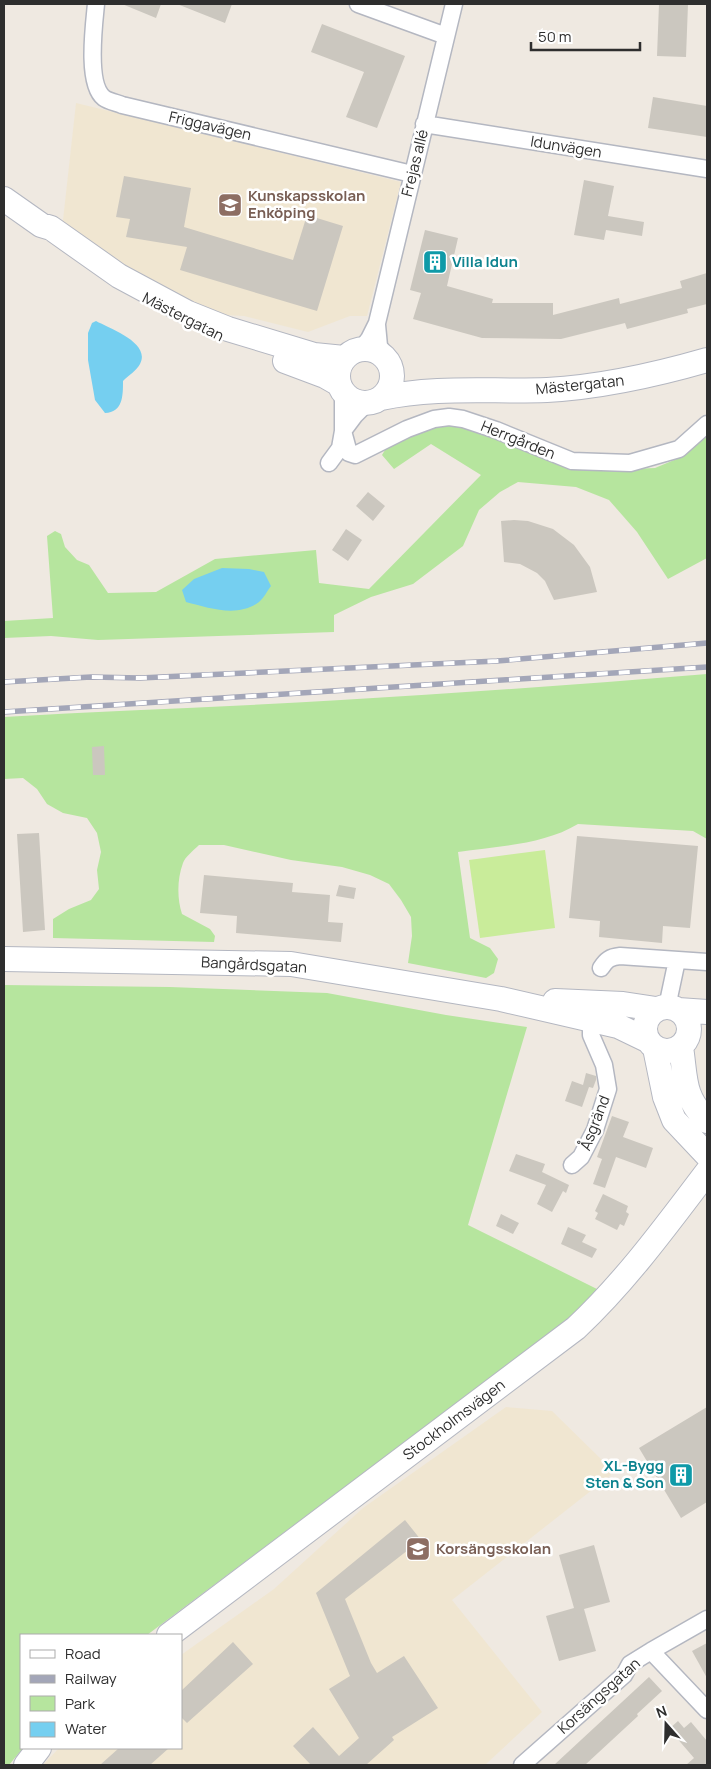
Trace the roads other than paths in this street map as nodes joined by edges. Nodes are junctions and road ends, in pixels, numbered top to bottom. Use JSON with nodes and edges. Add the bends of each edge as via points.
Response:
{"nodes":[{"id":1,"x":96,"y":4,"type":"edge"},
{"id":2,"x":358,"y":4,"type":"edge"},
{"id":3,"x":454,"y":4,"type":"edge"},
{"id":4,"x":446,"y":36,"type":"junction"},
{"id":5,"x":424,"y":124,"type":"junction"},
{"id":6,"x":707,"y":169,"type":"edge"},
{"id":7,"x":412,"y":174,"type":"junction"},
{"id":8,"x":4,"y":199,"type":"edge"},
{"id":9,"x":41,"y":225,"type":"junction"},
{"id":10,"x":377,"y":323,"type":"junction"},
{"id":11,"x":353,"y":353,"type":"junction"},
{"id":12,"x":707,"y":360,"type":"edge"},
{"id":13,"x":388,"y":363,"type":"junction"},
{"id":14,"x":341,"y":388,"type":"junction"},
{"id":15,"x":451,"y":390,"type":"junction"},
{"id":16,"x":374,"y":400,"type":"junction"},
{"id":17,"x":707,"y":424,"type":"edge"},
{"id":18,"x":343,"y":431,"type":"junction"},
{"id":19,"x":329,"y":463,"type":"dead end"},
{"id":20,"x":4,"y":959,"type":"edge"},
{"id":21,"x":677,"y":960,"type":"junction"},
{"id":22,"x":707,"y":962,"type":"edge"},
{"id":23,"x":601,"y":968,"type":"dead end"},
{"id":24,"x":501,"y":999,"type":"junction"},
{"id":25,"x":667,"y":1009,"type":"junction"},
{"id":26,"x":707,"y":1012,"type":"edge"},
{"id":27,"x":591,"y":1020,"type":"junction"},
{"id":28,"x":707,"y":1030,"type":"edge"},
{"id":29,"x":651,"y":1044,"type":"junction"},
{"id":30,"x":683,"y":1044,"type":"junction"},
{"id":31,"x":707,"y":1121,"type":"edge"},
{"id":32,"x":707,"y":1155,"type":"edge"},
{"id":33,"x":572,"y":1165,"type":"dead end"},
{"id":34,"x":707,"y":1172,"type":"edge"},
{"id":35,"x":707,"y":1619,"type":"edge"},
{"id":36,"x":170,"y":1634,"type":"edge"},
{"id":37,"x":651,"y":1651,"type":"junction"},
{"id":38,"x":707,"y":1710,"type":"edge"},
{"id":39,"x":38,"y":1749,"type":"edge"},
{"id":40,"x":26,"y":1765,"type":"edge"},
{"id":41,"x":522,"y":1765,"type":"edge"}],
"edges":[{"from":1,"to":7,"type":"street","name":"Friggavägen","via":[[92,60],[94,80],[104,98]]},
{"from":2,"to":4,"type":"street"},
{"from":3,"to":4,"type":"street","name":"Frejas allé"},
{"from":4,"to":5,"type":"street","name":"Frejas allé"},
{"from":5,"to":6,"type":"street","name":"Idunvägen"},
{"from":5,"to":7,"type":"street","name":"Frejas allé"},
{"from":7,"to":10,"type":"street","name":"Frejas allé"},
{"from":8,"to":9,"type":"main road","name":"Mästergatan"},
{"from":9,"to":11,"type":"main road","name":"Mästergatan","via":[[51,228],[119,276],[188,313],[228,329],[314,354]]},
{"from":9,"to":14,"type":"main road","name":"Mästergatan","via":[[47,234],[113,280],[183,320],[325,376]]},
{"from":10,"to":11,"type":"street","name":"Frejas allé","via":[[369,339]]},
{"from":10,"to":13,"type":"street","name":"Frejas allé","via":[[378,346]]},
{"from":11,"to":13,"type":"main road","name":"Mästergatan","via":[[371,349],[379,352]]},
{"from":11,"to":14,"type":"main road","via":[[338,371]]},
{"from":12,"to":15,"type":"main road","name":"Mästergatan","via":[[594,385],[549,390]]},
{"from":13,"to":15,"type":"main road","name":"Mästergatan","via":[[409,378]]},
{"from":13,"to":16,"type":"main road","via":[[391,383],[387,391]]},
{"from":14,"to":16,"type":"main road","name":"Mästergatan","via":[[354,401]]},
{"from":14,"to":18,"type":"street"},
{"from":15,"to":16,"type":"main road","name":"Mästergatan","via":[[408,392]]},
{"from":16,"to":18,"type":"street","via":[[355,415]]},
{"from":17,"to":18,"type":"street","name":"Herrgården","via":[[679,449],[630,463],[572,461],[496,430],[448,417],[407,429],[355,455],[349,453]]},
{"from":18,"to":19,"type":"street","via":[[340,448]]},
{"from":20,"to":24,"type":"main road","name":"Bangårdsgatan","via":[[291,964]]},
{"from":21,"to":22,"type":"street"},
{"from":21,"to":23,"type":"street","via":[[620,956],[612,957]]},
{"from":21,"to":25,"type":"street"},
{"from":24,"to":25,"type":"main road","name":"Bangårdsgatan"},
{"from":24,"to":27,"type":"main road","name":"Bangårdsgatan"},
{"from":25,"to":26,"type":"main road"},
{"from":25,"to":29,"type":"main road","via":[[648,1018],[644,1029]]},
{"from":25,"to":30,"type":"main road","via":[[686,1018],[689,1029]]},
{"from":27,"to":29,"type":"main road","name":"Bangårdsgatan","via":[[618,1026]]},
{"from":27,"to":33,"type":"street","name":"Åsgränd","via":[[591,1035],[604,1065],[608,1089],[595,1130],[581,1157]]},
{"from":28,"to":30,"type":"main road"},
{"from":29,"to":30,"type":"main road","via":[[666,1051]]},
{"from":29,"to":32,"type":"main road","via":[[674,1120]]},
{"from":30,"to":31,"type":"main road","via":[[684,1076],[689,1094]]},
{"from":34,"to":36,"type":"main road","name":"Stockholmsvägen","via":[[623,1280],[576,1328]]},
{"from":35,"to":37,"type":"street","name":"Korsängsgatan"},
{"from":37,"to":38,"type":"street"},
{"from":37,"to":41,"type":"street","name":"Korsängsgatan","via":[[630,1664],[624,1675]]},
{"from":39,"to":40,"type":"main road"}]}
